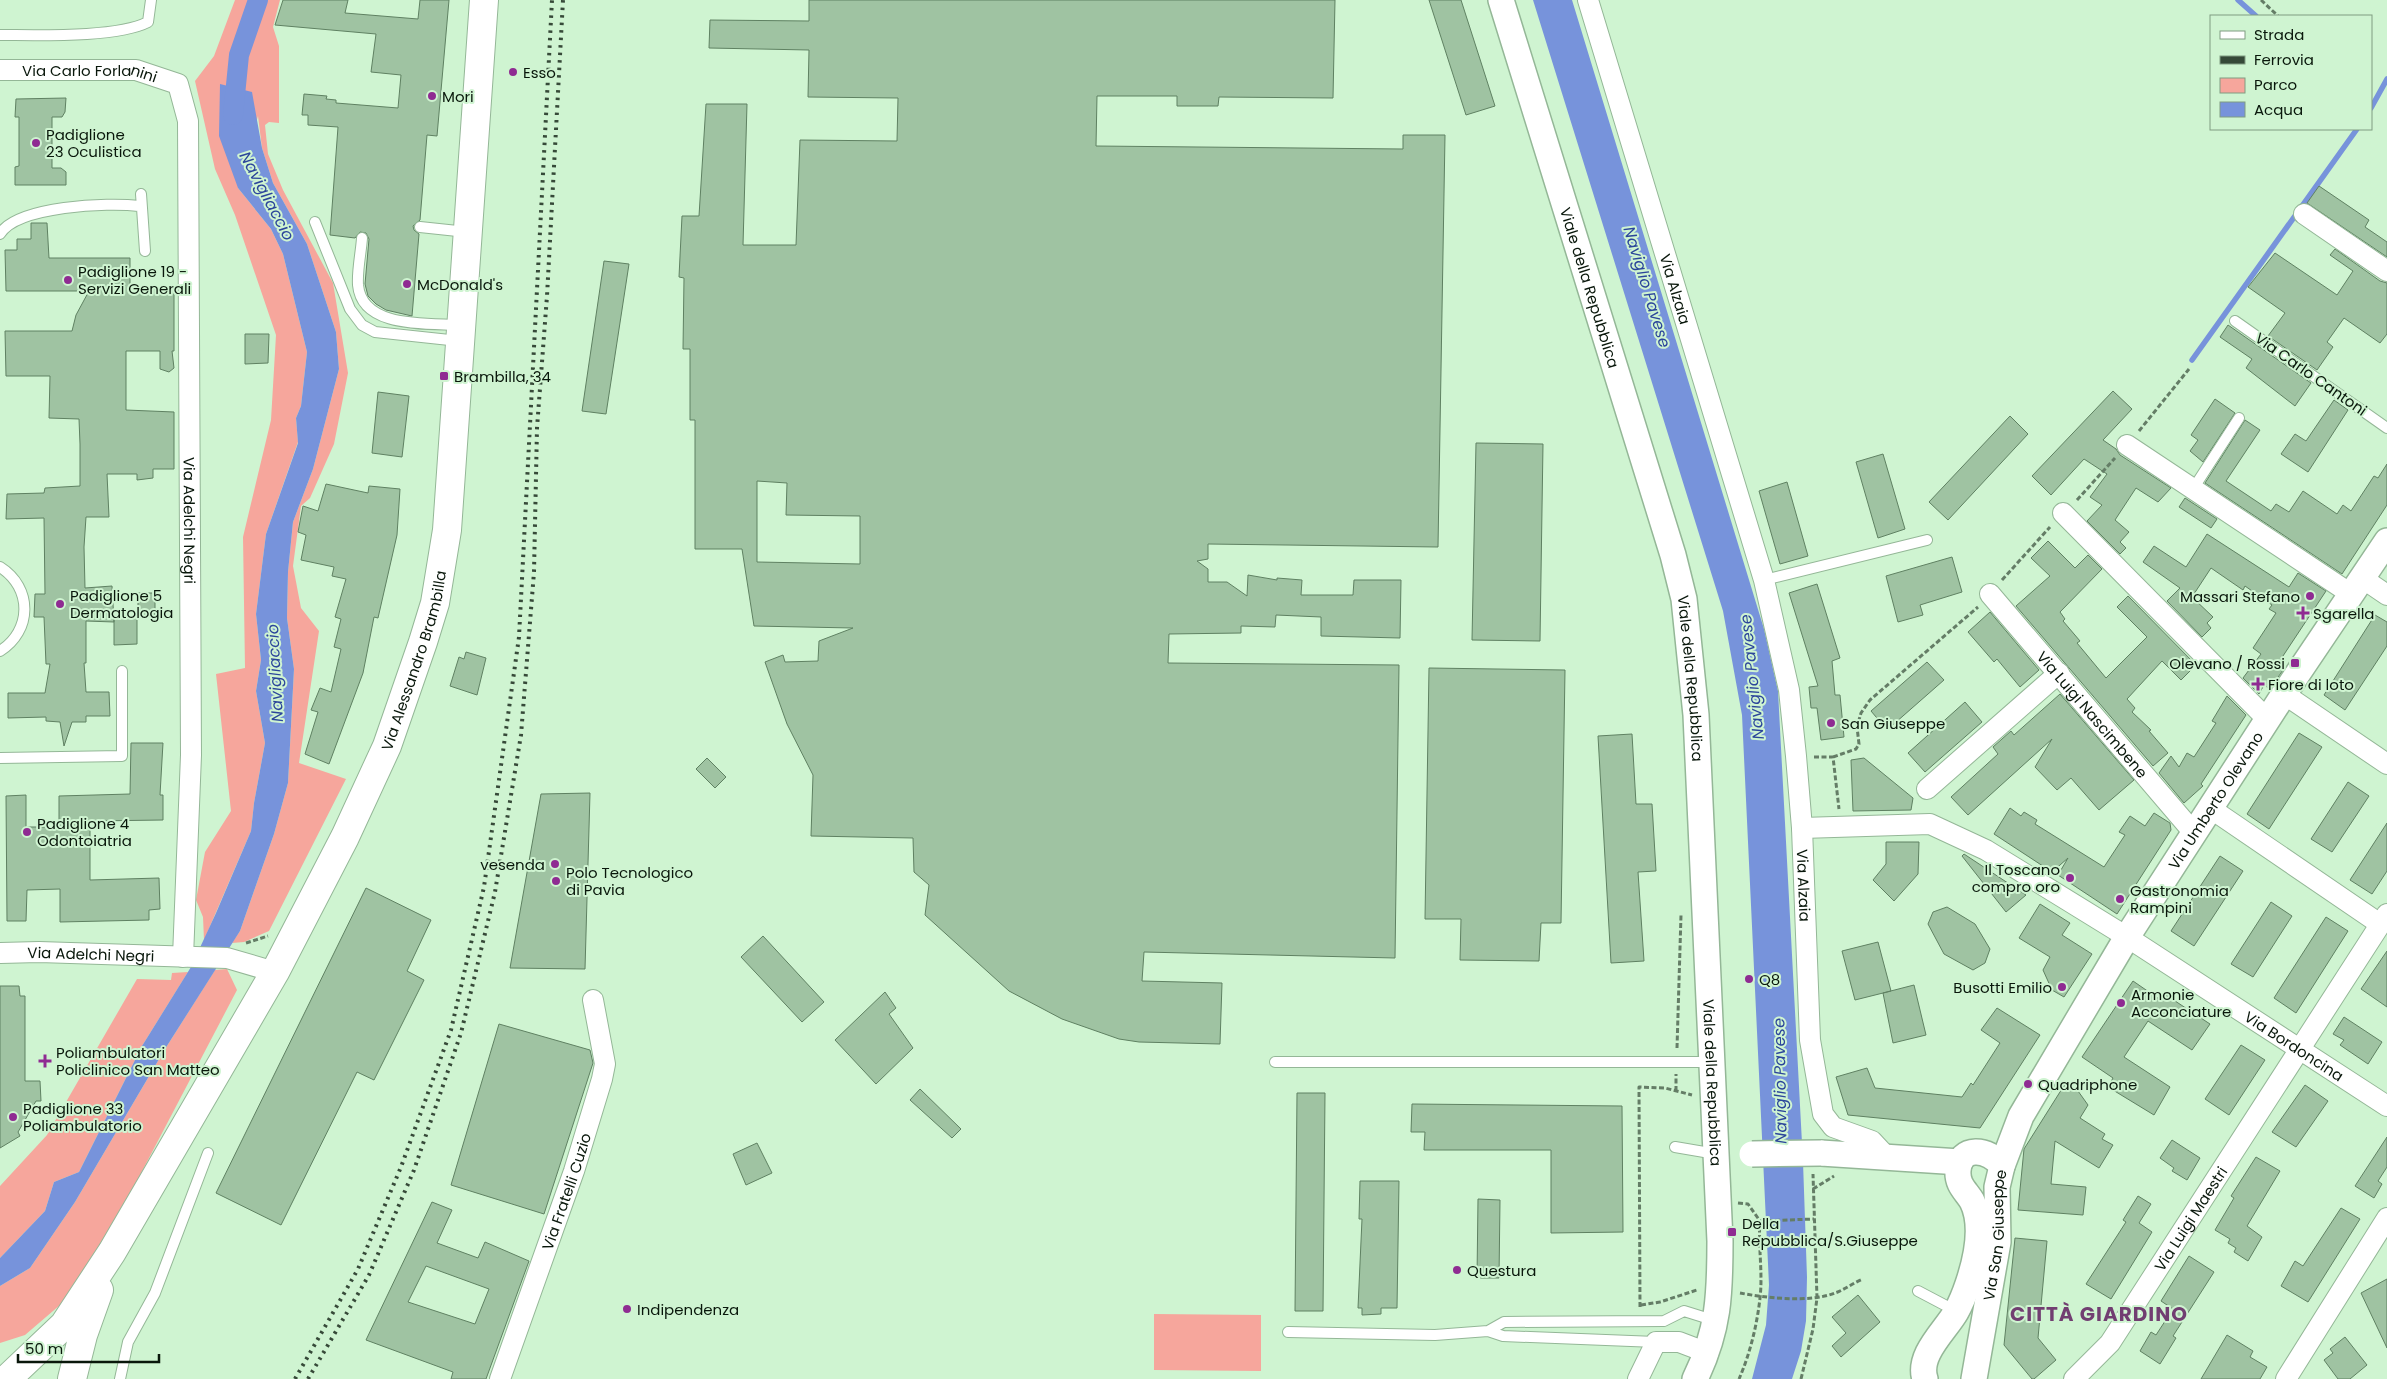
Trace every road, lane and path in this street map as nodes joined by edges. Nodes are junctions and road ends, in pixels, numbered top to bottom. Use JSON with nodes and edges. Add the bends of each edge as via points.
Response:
{"nodes":[{"id":1,"x":151,"y":0,"type":"edge"},
{"id":2,"x":484,"y":0,"type":"edge"},
{"id":3,"x":1501,"y":0,"type":"edge"},
{"id":4,"x":1588,"y":0,"type":"edge"},
{"id":5,"x":2260,"y":0,"type":"edge"},
{"id":6,"x":2277,"y":15,"type":"edge"},
{"id":7,"x":0,"y":35,"type":"edge"},
{"id":8,"x":0,"y":70,"type":"edge"},
{"id":9,"x":178,"y":84,"type":"joint"},
{"id":10,"x":142,"y":194,"type":"dead end"},
{"id":11,"x":142,"y":208,"type":"junction"},
{"id":12,"x":2304,"y":214,"type":"dead end"},
{"id":13,"x":315,"y":222,"type":"dead end"},
{"id":14,"x":420,"y":227,"type":"dead end"},
{"id":15,"x":466,"y":232,"type":"junction"},
{"id":16,"x":0,"y":234,"type":"edge"},
{"id":17,"x":362,"y":238,"type":"dead end"},
{"id":18,"x":146,"y":251,"type":"dead end"},
{"id":19,"x":2387,"y":272,"type":"edge"},
{"id":20,"x":2235,"y":321,"type":"dead end"},
{"id":21,"x":460,"y":333,"type":"junction"},
{"id":22,"x":2189,"y":369,"type":"dead end"},
{"id":23,"x":2239,"y":418,"type":"dead end"},
{"id":24,"x":2387,"y":428,"type":"edge"},
{"id":25,"x":2127,"y":445,"type":"junction"},
{"id":26,"x":2193,"y":489,"type":"junction"},
{"id":27,"x":2063,"y":513,"type":"junction"},
{"id":28,"x":1927,"y":540,"type":"dead end"},
{"id":29,"x":2387,"y":541,"type":"edge"},
{"id":30,"x":0,"y":568,"type":"edge"},
{"id":31,"x":1764,"y":580,"type":"junction"},
{"id":32,"x":2357,"y":586,"type":"junction"},
{"id":33,"x":1990,"y":594,"type":"junction"},
{"id":34,"x":2387,"y":595,"type":"edge"},
{"id":35,"x":0,"y":651,"type":"edge"},
{"id":36,"x":122,"y":671,"type":"dead end"},
{"id":37,"x":2059,"y":673,"type":"junction"},
{"id":38,"x":2284,"y":694,"type":"junction"},
{"id":39,"x":2268,"y":720,"type":"junction"},
{"id":40,"x":1796,"y":756,"type":"junction"},
{"id":41,"x":1833,"y":757,"type":"junction"},
{"id":42,"x":0,"y":758,"type":"edge"},
{"id":43,"x":2387,"y":764,"type":"edge"},
{"id":44,"x":1927,"y":789,"type":"dead end"},
{"id":45,"x":2210,"y":808,"type":"junction"},
{"id":46,"x":1842,"y":827,"type":"junction"},
{"id":47,"x":1802,"y":828,"type":"junction"},
{"id":48,"x":2194,"y":832,"type":"junction"},
{"id":49,"x":1682,"y":906,"type":"dead end"},
{"id":50,"x":2384,"y":919,"type":"edge"},
{"id":51,"x":272,"y":933,"type":"dead end"},
{"id":52,"x":2127,"y":937,"type":"junction"},
{"id":53,"x":0,"y":952,"type":"edge"},
{"id":54,"x":183,"y":957,"type":"junction"},
{"id":55,"x":227,"y":958,"type":"junction"},
{"id":56,"x":275,"y":972,"type":"junction"},
{"id":57,"x":593,"y":1000,"type":"dead end"},
{"id":58,"x":2298,"y":1050,"type":"junction"},
{"id":59,"x":1275,"y":1062,"type":"dead end"},
{"id":60,"x":1676,"y":1062,"type":"junction"},
{"id":61,"x":1711,"y":1062,"type":"junction"},
{"id":62,"x":1676,"y":1091,"type":"junction"},
{"id":63,"x":1713,"y":1101,"type":"junction"},
{"id":64,"x":2387,"y":1106,"type":"edge"},
{"id":65,"x":1675,"y":1147,"type":"dead end"},
{"id":66,"x":208,"y":1154,"type":"dead end"},
{"id":67,"x":1716,"y":1154,"type":"junction"},
{"id":68,"x":1886,"y":1156,"type":"junction"},
{"id":69,"x":1817,"y":1159,"type":"junction"},
{"id":70,"x":1994,"y":1159,"type":"junction"},
{"id":71,"x":1960,"y":1162,"type":"junction"},
{"id":72,"x":1834,"y":1176,"type":"dead end"},
{"id":73,"x":1813,"y":1189,"type":"junction"},
{"id":74,"x":1738,"y":1203,"type":"dead end"},
{"id":75,"x":2387,"y":1218,"type":"edge"},
{"id":76,"x":1814,"y":1219,"type":"junction"},
{"id":77,"x":1760,"y":1221,"type":"junction"},
{"id":78,"x":112,"y":1252,"type":"junction"},
{"id":79,"x":1863,"y":1279,"type":"dead end"},
{"id":80,"x":1918,"y":1292,"type":"dead end"},
{"id":81,"x":1760,"y":1297,"type":"junction"},
{"id":82,"x":1815,"y":1298,"type":"junction"},
{"id":83,"x":1956,"y":1311,"type":"junction"},
{"id":84,"x":1640,"y":1320,"type":"junction"},
{"id":85,"x":1716,"y":1321,"type":"junction"},
{"id":86,"x":1488,"y":1330,"type":"junction"},
{"id":87,"x":1288,"y":1332,"type":"dead end"},
{"id":88,"x":1656,"y":1342,"type":"junction"},
{"id":89,"x":37,"y":1349,"type":"junction"},
{"id":90,"x":1708,"y":1353,"type":"junction"},
{"id":91,"x":0,"y":1361,"type":"edge"},
{"id":92,"x":1978,"y":1373,"type":"edge"},
{"id":93,"x":7,"y":1379,"type":"edge"},
{"id":94,"x":72,"y":1379,"type":"edge"},
{"id":95,"x":120,"y":1379,"type":"edge"},
{"id":96,"x":500,"y":1379,"type":"edge"},
{"id":97,"x":1638,"y":1379,"type":"edge"},
{"id":98,"x":1695,"y":1379,"type":"edge"},
{"id":99,"x":1739,"y":1379,"type":"edge"},
{"id":100,"x":1801,"y":1379,"type":"edge"},
{"id":101,"x":1925,"y":1379,"type":"edge"},
{"id":102,"x":2074,"y":1379,"type":"edge"},
{"id":103,"x":2286,"y":1379,"type":"edge"}],
"edges":[{"from":1,"to":7,"type":"lane","via":[[148,22],[137,28],[78,34]]},
{"from":2,"to":15,"type":"main road","name":"Via Alessandro Brambilla"},
{"from":3,"to":61,"type":"street","name":"Viale della Repubblica","via":[[1674,555],[1684,599],[1696,715]]},
{"from":4,"to":31,"type":"street","name":"Via Alzaia"},
{"from":5,"to":6,"type":"path"},
{"from":8,"to":9,"type":"street","name":"Via Carlo Forlanini","via":[[136,70]]},
{"from":9,"to":54,"type":"street","name":"Via Adelchi Negri","via":[[188,121],[190,348],[191,755]]},
{"from":10,"to":11,"type":"lane"},
{"from":11,"to":16,"type":"lane","via":[[133,205],[92,206],[36,212],[14,222]]},
{"from":11,"to":18,"type":"lane"},
{"from":12,"to":19,"type":"street"},
{"from":13,"to":21,"type":"lane","via":[[350,309],[362,326],[375,332]]},
{"from":14,"to":15,"type":"lane"},
{"from":15,"to":21,"type":"main road","name":"Via Alessandro Brambilla"},
{"from":17,"to":21,"type":"lane","via":[[358,286],[366,304],[378,316]]},
{"from":20,"to":24,"type":"lane","name":"Via Carlo Cantoni"},
{"from":21,"to":56,"type":"main road","name":"Via Alessandro Brambilla","via":[[447,530],[435,603],[387,746]]},
{"from":22,"to":25,"type":"path"},
{"from":23,"to":26,"type":"lane"},
{"from":25,"to":26,"type":"street"},
{"from":25,"to":27,"type":"path"},
{"from":26,"to":32,"type":"street"},
{"from":27,"to":33,"type":"path"},
{"from":27,"to":39,"type":"street"},
{"from":28,"to":31,"type":"lane"},
{"from":29,"to":32,"type":"street","name":"Via Umberto Olevano"},
{"from":30,"to":35,"type":"lane","via":[[20,588],[25,617],[20,633]]},
{"from":31,"to":40,"type":"street","name":"Via Alzaia","via":[[1788,690]]},
{"from":32,"to":34,"type":"street"},
{"from":32,"to":38,"type":"street","name":"Via Umberto Olevano"},
{"from":33,"to":37,"type":"street","name":"Via Luigi Nascimbene"},
{"from":33,"to":41,"type":"path","via":[[1870,700],[1857,727],[1859,744],[1856,749]]},
{"from":36,"to":42,"type":"lane","via":[[122,756]]},
{"from":37,"to":44,"type":"street"},
{"from":37,"to":48,"type":"street","name":"Via Luigi Nascimbene"},
{"from":38,"to":39,"type":"street","name":"Via Umberto Olevano"},
{"from":38,"to":43,"type":"street"},
{"from":39,"to":45,"type":"street","name":"Via Umberto Olevano"},
{"from":40,"to":41,"type":"path"},
{"from":40,"to":47,"type":"street","name":"Via Alzaia"},
{"from":41,"to":46,"type":"path"},
{"from":45,"to":48,"type":"street","name":"Via Umberto Olevano"},
{"from":45,"to":50,"type":"street"},
{"from":46,"to":47,"type":"street","name":"Via Bordoncina"},
{"from":46,"to":52,"type":"street","name":"Via Bordoncina","via":[[1930,824],[1986,850]]},
{"from":47,"to":68,"type":"street","name":"Via Alzaia","via":[[1810,1040],[1823,1114],[1833,1127],[1872,1141]]},
{"from":48,"to":52,"type":"street","name":"Via Umberto Olevano"},
{"from":49,"to":60,"type":"path"},
{"from":50,"to":58,"type":"street","name":"Via Luigi Maestri"},
{"from":51,"to":55,"type":"path","via":[[233,947]]},
{"from":52,"to":58,"type":"street","name":"Via Bordoncina"},
{"from":52,"to":70,"type":"street","name":"Via Umberto Olevano"},
{"from":53,"to":54,"type":"street","name":"Via Adelchi Negri"},
{"from":54,"to":55,"type":"street","name":"Via Adelchi Negri"},
{"from":55,"to":56,"type":"street","name":"Via Adelchi Negri"},
{"from":56,"to":78,"type":"main road","name":"Via Alessandro Brambilla"},
{"from":57,"to":96,"type":"street","name":"Via Fratelli Cuzio","via":[[605,1064],[602,1079],[574,1171]]},
{"from":58,"to":64,"type":"street","name":"Via Bordoncina"},
{"from":58,"to":102,"type":"street","name":"Via Luigi Maestri","via":[[2110,1343]]},
{"from":59,"to":60,"type":"lane"},
{"from":60,"to":61,"type":"lane"},
{"from":60,"to":62,"type":"path"},
{"from":61,"to":63,"type":"street","name":"Viale della Repubblica"},
{"from":62,"to":63,"type":"path"},
{"from":62,"to":84,"type":"path","via":[[1639,1087]]},
{"from":63,"to":67,"type":"street","name":"Viale della Repubblica"},
{"from":65,"to":67,"type":"lane"},
{"from":66,"to":95,"type":"lane","via":[[155,1293],[128,1342]]},
{"from":67,"to":69,"type":"street","bridge":true},
{"from":67,"to":85,"type":"street","name":"Viale della Repubblica","via":[[1720,1280]]},
{"from":68,"to":69,"type":"street"},
{"from":68,"to":71,"type":"street"},
{"from":69,"to":73,"type":"path"},
{"from":70,"to":71,"type":"street","name":"Via San Giuseppe","via":[[1977,1152]]},
{"from":70,"to":92,"type":"street","name":"Via San Giuseppe","via":[[1998,1242]]},
{"from":71,"to":83,"type":"street","name":"Via San Giuseppe","via":[[1958,1178],[1972,1200],[1978,1216],[1978,1228],[1974,1265]]},
{"from":72,"to":73,"type":"path"},
{"from":73,"to":76,"type":"path"},
{"from":74,"to":77,"type":"path","via":[[1748,1204]]},
{"from":75,"to":103,"type":"street"},
{"from":76,"to":77,"type":"path"},
{"from":76,"to":82,"type":"path"},
{"from":77,"to":81,"type":"path"},
{"from":78,"to":89,"type":"main road","name":"Via Alessandro Brambilla","via":[[64,1324]]},
{"from":78,"to":94,"type":"main road","name":"Via Alessandro Brambilla","via":[[83,1334]]},
{"from":79,"to":82,"type":"path","via":[[1836,1293]]},
{"from":80,"to":83,"type":"lane"},
{"from":81,"to":82,"type":"path"},
{"from":81,"to":99,"type":"path","via":[[1748,1360]]},
{"from":82,"to":100,"type":"path","via":[[1813,1329]]},
{"from":83,"to":101,"type":"street","name":"Via San Giuseppe","via":[[1929,1352]]},
{"from":84,"to":85,"type":"lane","via":[[1664,1320],[1684,1311]]},
{"from":84,"to":86,"type":"lane","via":[[1504,1322]]},
{"from":85,"to":90,"type":"street","name":"Viale della Repubblica"},
{"from":86,"to":87,"type":"lane","via":[[1435,1335]]},
{"from":86,"to":88,"type":"lane","via":[[1503,1336]]},
{"from":88,"to":90,"type":"street","via":[[1678,1342]]},
{"from":88,"to":97,"type":"street"},
{"from":89,"to":91,"type":"main road","name":"Via Alessandro Brambilla"},
{"from":89,"to":93,"type":"main road","name":"Via Alessandro Brambilla"},
{"from":90,"to":98,"type":"street","name":"Viale della Repubblica"}]}
